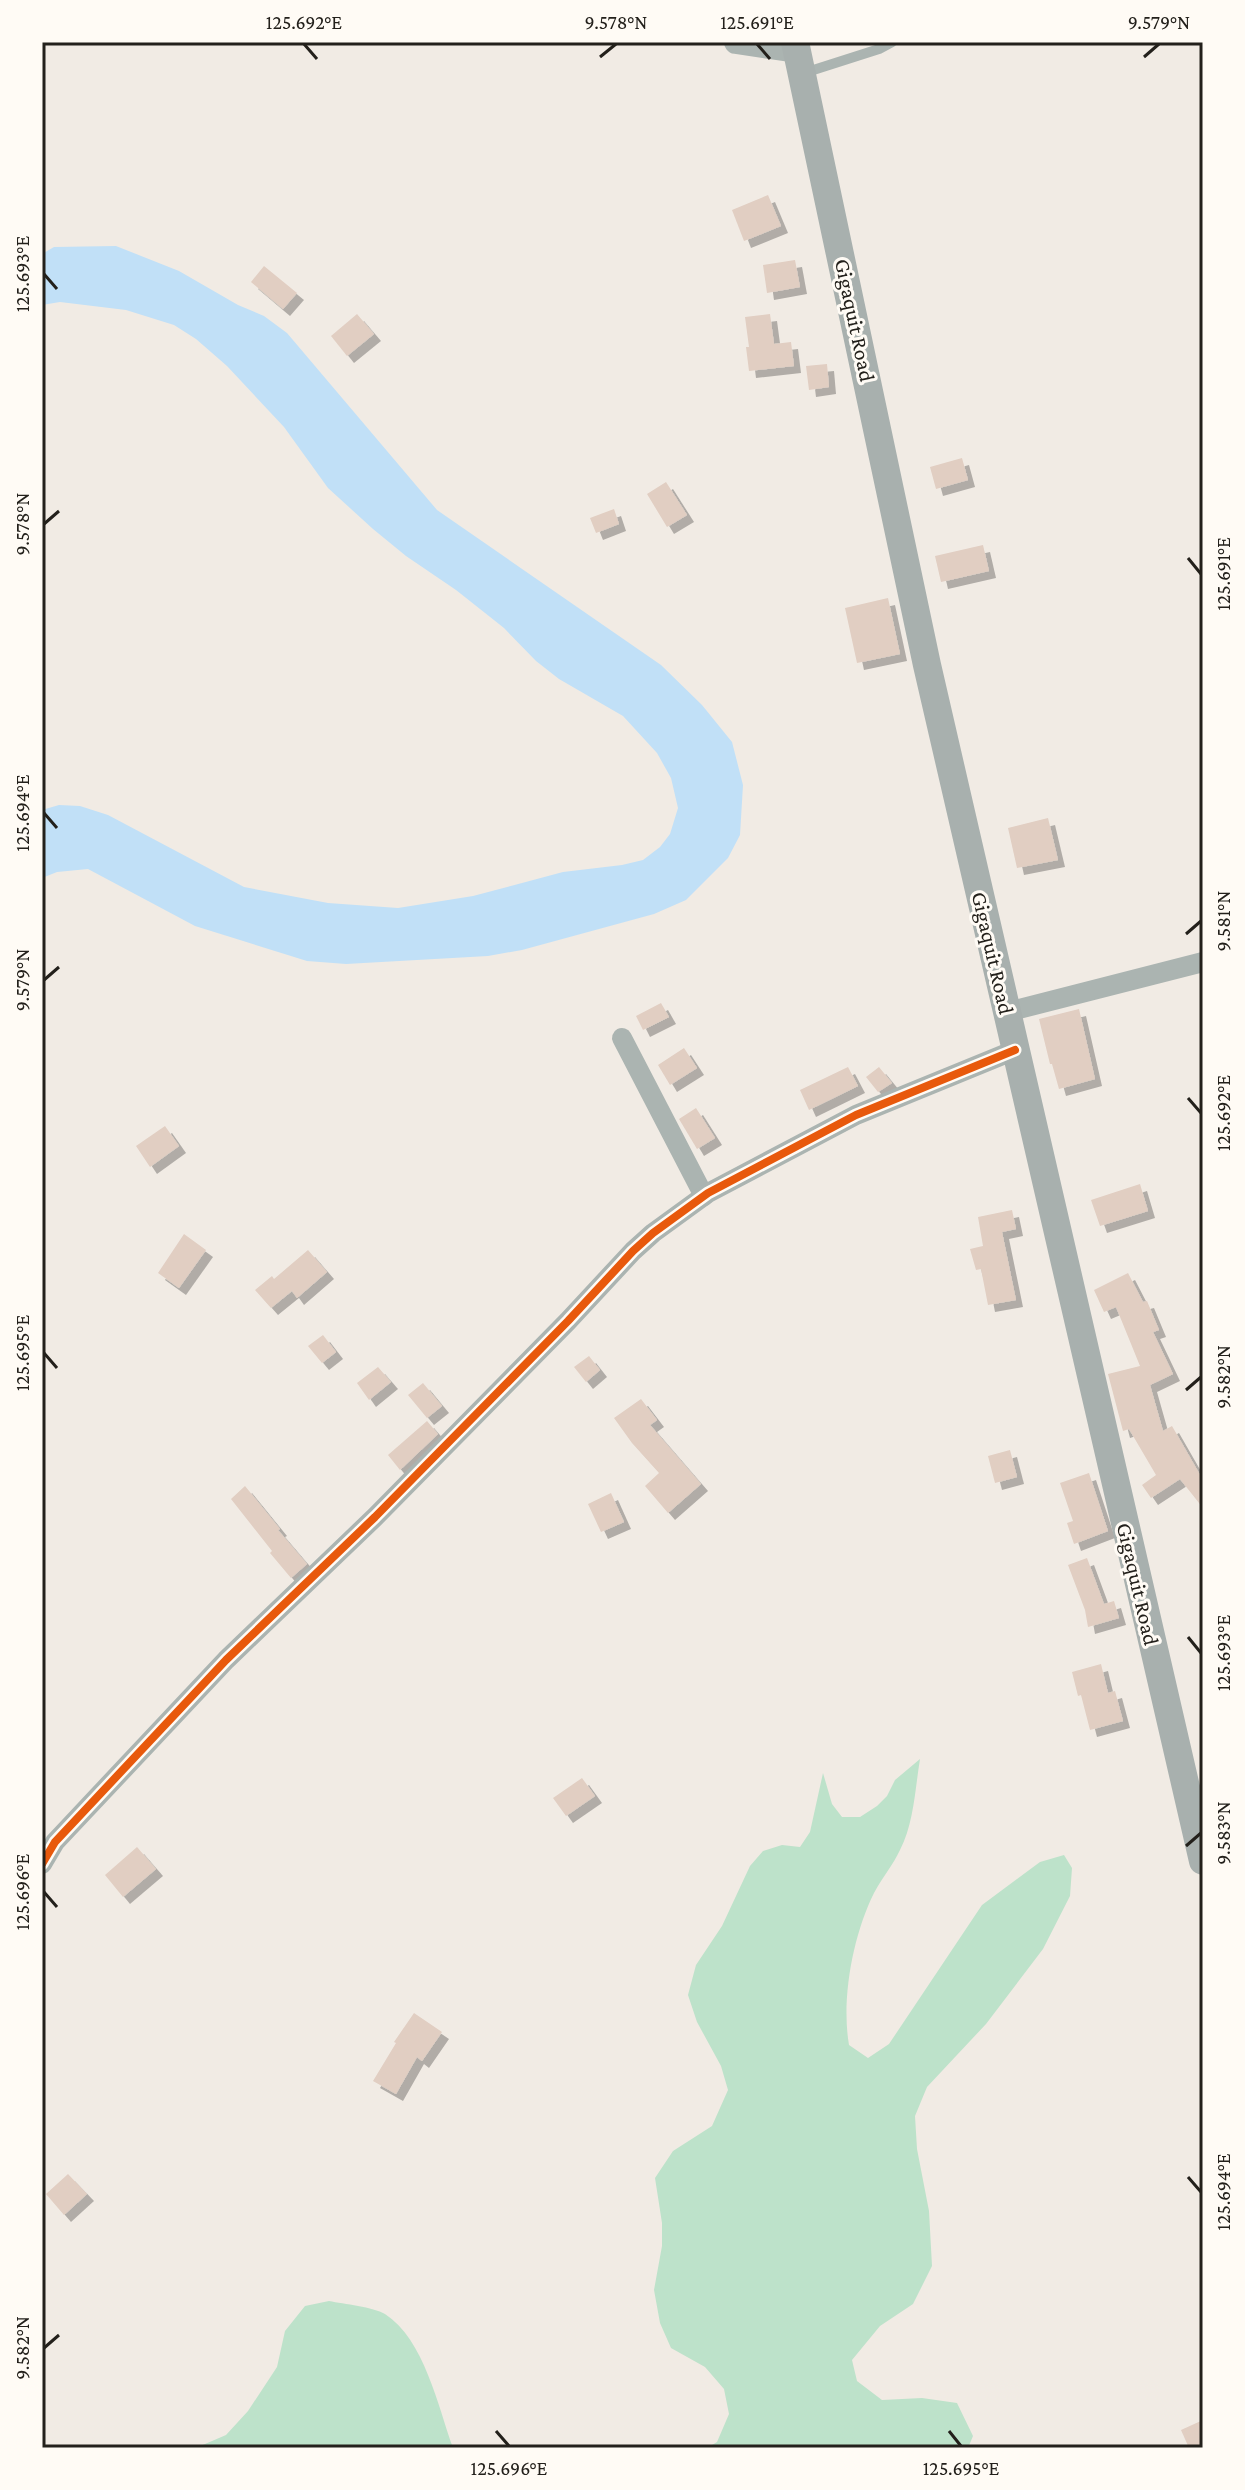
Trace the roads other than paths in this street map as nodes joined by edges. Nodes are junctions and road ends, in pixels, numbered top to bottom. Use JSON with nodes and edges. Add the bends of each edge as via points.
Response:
{"nodes":[{"id":1,"x":736,"y":42,"type":"edge"},
{"id":2,"x":892,"y":42,"type":"edge"},
{"id":3,"x":798,"y":56,"type":"edge"},
{"id":4,"x":1203,"y":962,"type":"edge"},
{"id":5,"x":1007,"y":1012,"type":"junction"},
{"id":6,"x":622,"y":1038,"type":"dead end"},
{"id":7,"x":1015,"y":1050,"type":"junction"},
{"id":8,"x":704,"y":1196,"type":"junction"},
{"id":9,"x":1203,"y":1861,"type":"edge"},
{"id":10,"x":42,"y":1864,"type":"edge"}],
"edges":[{"from":1,"to":3,"type":"street"},
{"from":2,"to":3,"type":"lane","via":[[879,49]]},
{"from":3,"to":5,"type":"main road","name":"Gigaquit Road","via":[[927,665]]},
{"from":4,"to":5,"type":"street"},
{"from":5,"to":7,"type":"main road","name":"Gigaquit Road"},
{"from":6,"to":8,"type":"street"},
{"from":7,"to":8,"type":"street","via":[[856,1115]]},
{"from":7,"to":9,"type":"main road","name":"Gigaquit Road"},
{"from":8,"to":10,"type":"street","via":[[633,1251],[375,1517],[226,1660],[55,1842]]}]}
